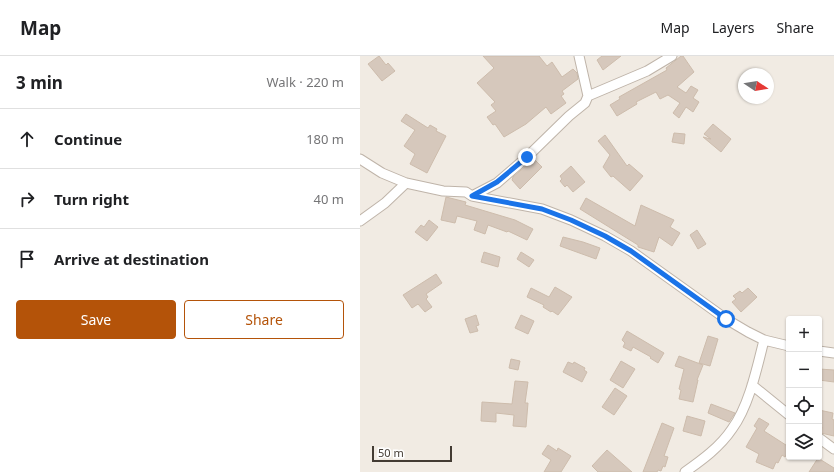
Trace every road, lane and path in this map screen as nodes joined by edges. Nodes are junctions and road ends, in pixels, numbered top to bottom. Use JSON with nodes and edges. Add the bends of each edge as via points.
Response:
{"nodes":[{"id":1,"x":579,"y":56,"type":"edge"},
{"id":2,"x":672,"y":56,"type":"edge"},
{"id":3,"x":588,"y":96,"type":"junction"},
{"id":4,"x":360,"y":159,"type":"edge"},
{"id":5,"x":406,"y":183,"type":"junction"},
{"id":6,"x":472,"y":196,"type":"junction"},
{"id":7,"x":360,"y":221,"type":"edge"},
{"id":8,"x":764,"y":340,"type":"junction"},
{"id":9,"x":786,"y":345,"type":"edge"},
{"id":10,"x":822,"y":351,"type":"edge"},
{"id":11,"x":834,"y":353,"type":"edge"},
{"id":12,"x":752,"y":385,"type":"junction"},
{"id":13,"x":786,"y":413,"type":"edge"},
{"id":14,"x":822,"y":440,"type":"edge"},
{"id":15,"x":834,"y":449,"type":"edge"},
{"id":16,"x":685,"y":472,"type":"edge"}],
"edges":[{"from":1,"to":3,"type":"street"},
{"from":2,"to":3,"type":"street","via":[[647,71]]},
{"from":3,"to":6,"type":"street","via":[[585,103],[527,157],[497,182]]},
{"from":4,"to":5,"type":"street","via":[[382,173]]},
{"from":5,"to":6,"type":"street","via":[[443,191],[466,192]]},
{"from":5,"to":7,"type":"street","via":[[385,203]]},
{"from":6,"to":8,"type":"street","via":[[542,209],[605,236],[631,251],[726,319]]},
{"from":8,"to":9,"type":"street"},
{"from":8,"to":12,"type":"street"},
{"from":10,"to":11,"type":"street"},
{"from":12,"to":13,"type":"street"},
{"from":12,"to":16,"type":"street","via":[[733,429],[716,448]]},
{"from":14,"to":15,"type":"street"}]}
